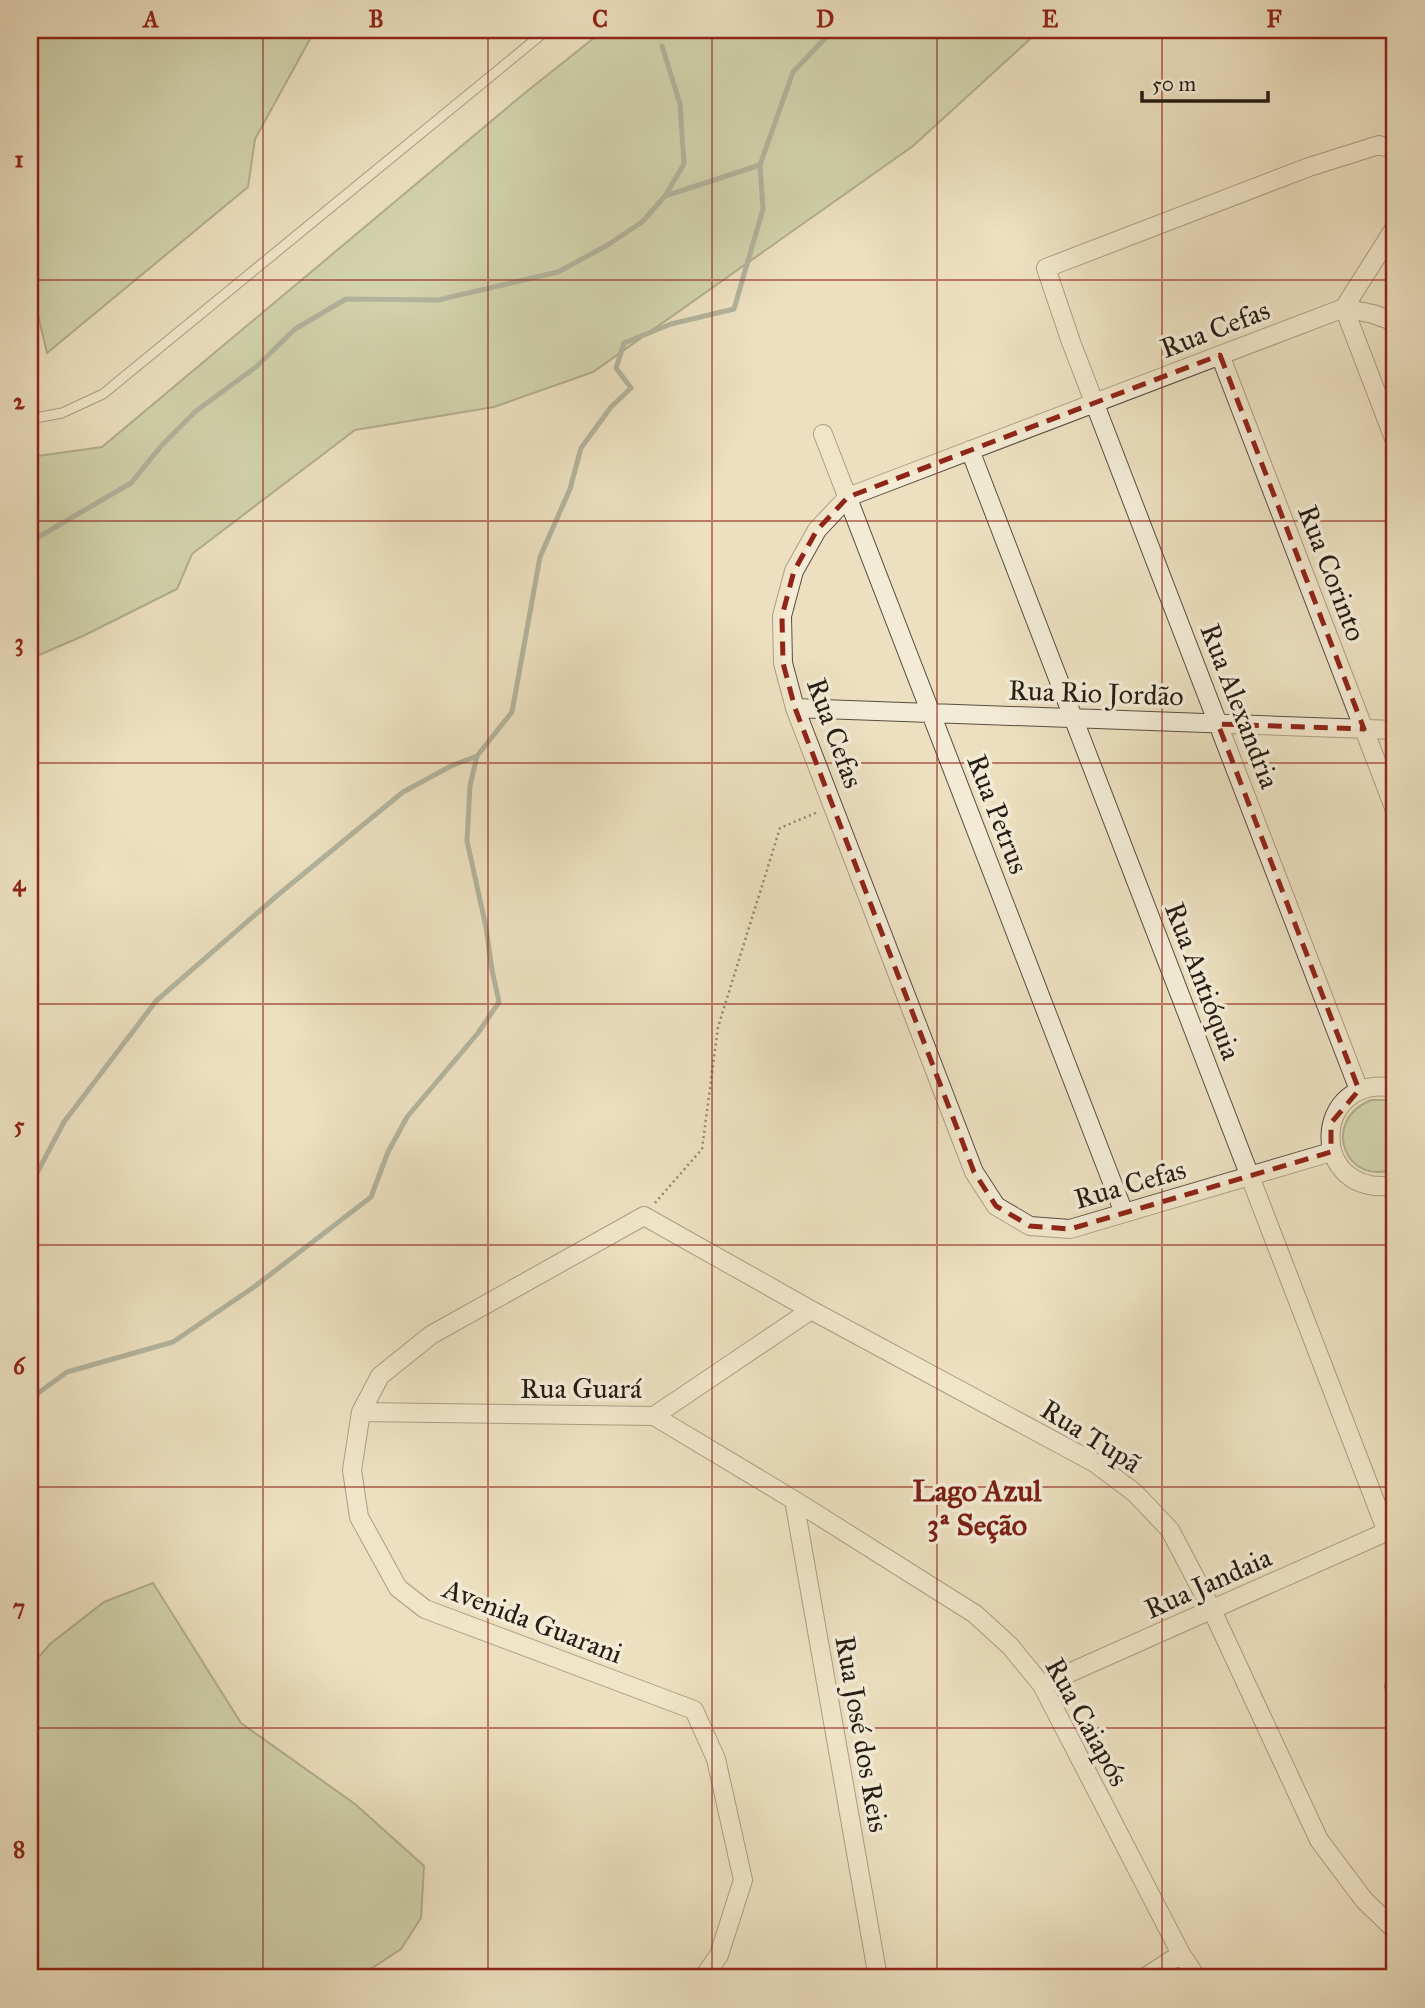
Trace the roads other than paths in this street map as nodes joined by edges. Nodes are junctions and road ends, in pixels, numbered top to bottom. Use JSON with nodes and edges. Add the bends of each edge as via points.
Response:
{"nodes":[{"id":1,"x":547,"y":30,"type":"edge"},
{"id":2,"x":1395,"y":150,"type":"edge"},
{"id":3,"x":1395,"y":229,"type":"edge"},
{"id":4,"x":1344,"y":308,"type":"junction"},
{"id":5,"x":1395,"y":322,"type":"edge"},
{"id":6,"x":1220,"y":355,"type":"junction"},
{"id":7,"x":1095,"y":403,"type":"junction"},
{"id":8,"x":30,"y":419,"type":"edge"},
{"id":9,"x":824,"y":434,"type":"dead end"},
{"id":10,"x":1395,"y":441,"type":"edge"},
{"id":11,"x":970,"y":450,"type":"junction"},
{"id":12,"x":848,"y":496,"type":"junction"},
{"id":13,"x":795,"y":708,"type":"junction"},
{"id":14,"x":931,"y":713,"type":"junction"},
{"id":15,"x":1074,"y":718,"type":"junction"},
{"id":16,"x":1218,"y":724,"type":"junction"},
{"id":17,"x":1364,"y":729,"type":"junction"},
{"id":18,"x":1395,"y":730,"type":"edge"},
{"id":19,"x":1395,"y":810,"type":"edge"},
{"id":20,"x":1395,"y":1088,"type":"edge"},
{"id":21,"x":1359,"y":1090,"type":"junction"},
{"id":22,"x":1331,"y":1152,"type":"junction"},
{"id":23,"x":1250,"y":1176,"type":"junction"},
{"id":24,"x":1395,"y":1185,"type":"edge"},
{"id":25,"x":1124,"y":1213,"type":"junction"},
{"id":26,"x":644,"y":1216,"type":"joint"},
{"id":27,"x":811,"y":1310,"type":"junction"},
{"id":28,"x":361,"y":1412,"type":"junction"},
{"id":29,"x":654,"y":1416,"type":"junction"},
{"id":30,"x":794,"y":1500,"type":"junction"},
{"id":31,"x":1391,"y":1530,"type":"edge"},
{"id":32,"x":1212,"y":1610,"type":"junction"},
{"id":33,"x":1042,"y":1685,"type":"junction"},
{"id":34,"x":1395,"y":1930,"type":"edge"},
{"id":35,"x":1181,"y":1954,"type":"junction"},
{"id":36,"x":704,"y":1978,"type":"edge"},
{"id":37,"x":878,"y":1978,"type":"edge"},
{"id":38,"x":1144,"y":1978,"type":"edge"},
{"id":39,"x":1197,"y":1978,"type":"edge"}],
"edges":[{"from":1,"to":8,"type":"lane","via":[[103,394],[62,413]]},
{"from":2,"to":7,"type":"street","name":"Rua Alexandria","via":[[1379,145],[1308,167],[1046,268]]},
{"from":3,"to":4,"type":"street"},
{"from":4,"to":5,"type":"street"},
{"from":4,"to":6,"type":"street","name":"Rua Cefas"},
{"from":4,"to":10,"type":"street"},
{"from":6,"to":7,"type":"street","name":"Rua Cefas"},
{"from":6,"to":17,"type":"street","name":"Rua Corinto"},
{"from":7,"to":11,"type":"street","name":"Rua Cefas"},
{"from":7,"to":16,"type":"street","name":"Rua Alexandria"},
{"from":9,"to":12,"type":"street","name":"Rua Petrus"},
{"from":11,"to":12,"type":"street","name":"Rua Cefas"},
{"from":11,"to":15,"type":"street","name":"Rua Antióquia"},
{"from":12,"to":13,"type":"street","name":"Rua Cefas","via":[[817,530],[794,570],[782,616],[783,663]]},
{"from":12,"to":14,"type":"street","name":"Rua Petrus"},
{"from":13,"to":14,"type":"street","name":"Rua Rio Jordão"},
{"from":13,"to":25,"type":"street","name":"Rua Cefas","via":[[974,1172],[996,1206],[1030,1226],[1070,1229]]},
{"from":14,"to":15,"type":"street","name":"Rua Rio Jordão"},
{"from":14,"to":25,"type":"street","name":"Rua Petrus"},
{"from":15,"to":16,"type":"street","name":"Rua Rio Jordão"},
{"from":15,"to":23,"type":"street","name":"Rua Antióquia"},
{"from":16,"to":17,"type":"street","name":"Rua Rio Jordão"},
{"from":16,"to":21,"type":"street","name":"Rua Alexandria"},
{"from":17,"to":18,"type":"street","name":"Rua Rio Jordão"},
{"from":17,"to":19,"type":"street","name":"Rua Corinto"},
{"from":20,"to":21,"type":"street"},
{"from":21,"to":22,"type":"street","via":[[1334,1116]]},
{"from":22,"to":23,"type":"street","name":"Rua Cefas"},
{"from":22,"to":24,"type":"street","via":[[1350,1178],[1380,1188]]},
{"from":23,"to":25,"type":"street","name":"Rua Cefas"},
{"from":23,"to":31,"type":"street","name":"Rua Antióquia"},
{"from":26,"to":27,"type":"street","name":"Rua Tupã"},
{"from":26,"to":28,"type":"street","name":"Avenida Guarani","via":[[431,1335],[380,1376]]},
{"from":27,"to":29,"type":"street","name":"Rua Guará"},
{"from":27,"to":32,"type":"street","name":"Rua Tupã","via":[[1095,1463],[1125,1485],[1170,1530]]},
{"from":28,"to":29,"type":"street","name":"Rua Guará"},
{"from":28,"to":36,"type":"street","name":"Avenida Guarani","via":[[352,1470],[359,1517],[398,1588],[425,1609],[694,1710],[716,1759],[743,1880],[719,1955]]},
{"from":29,"to":30,"type":"street","name":"Rua Caiapós"},
{"from":30,"to":33,"type":"street","name":"Rua Caiapós","via":[[975,1614]]},
{"from":30,"to":37,"type":"street","name":"Rua José dos Reis"},
{"from":31,"to":32,"type":"street","name":"Rua Jandaia"},
{"from":32,"to":33,"type":"street","name":"Rua Jandaia"},
{"from":32,"to":34,"type":"street","name":"Rua Tupã","via":[[1319,1840],[1364,1900]]},
{"from":33,"to":35,"type":"street","name":"Rua Caiapós"},
{"from":35,"to":38,"type":"street"},
{"from":35,"to":39,"type":"street","name":"Rua Caiapós"}]}
